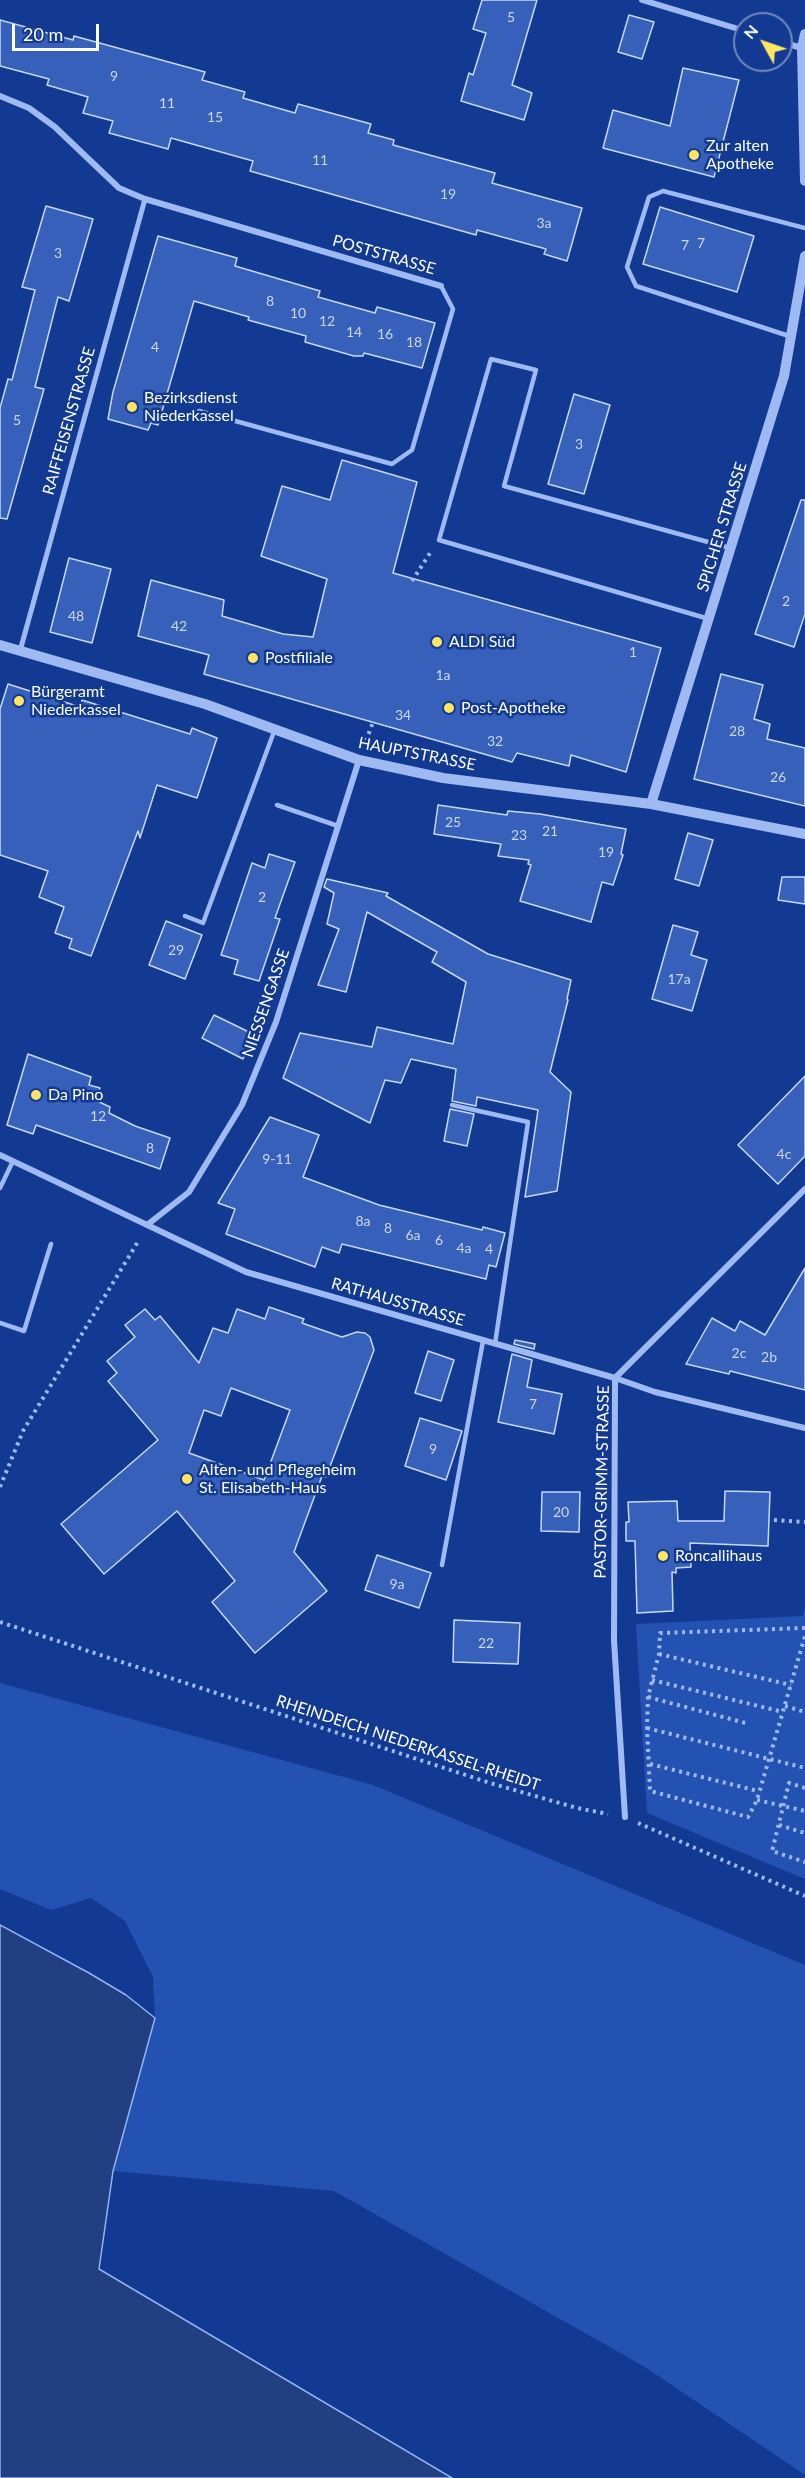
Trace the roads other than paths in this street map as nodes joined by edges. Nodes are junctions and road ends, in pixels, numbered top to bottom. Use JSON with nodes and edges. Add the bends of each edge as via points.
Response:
{"nodes":[{"id":1,"x":642,"y":0,"type":"edge"},
{"id":2,"x":733,"y":27,"type":"edge"},
{"id":3,"x":805,"y":34,"type":"edge"},
{"id":4,"x":793,"y":45,"type":"edge"},
{"id":5,"x":802,"y":48,"type":"junction"},
{"id":6,"x":0,"y":96,"type":"edge"},
{"id":7,"x":805,"y":181,"type":"edge"},
{"id":8,"x":145,"y":199,"type":"junction"},
{"id":9,"x":805,"y":228,"type":"edge"},
{"id":10,"x":805,"y":256,"type":"edge"},
{"id":11,"x":441,"y":286,"type":"joint"},
{"id":12,"x":792,"y":337,"type":"junction"},
{"id":13,"x":199,"y":411,"type":"dead end"},
{"id":14,"x":731,"y":548,"type":"junction"},
{"id":15,"x":709,"y":619,"type":"junction"},
{"id":16,"x":0,"y":645,"type":"edge"},
{"id":17,"x":20,"y":651,"type":"junction"},
{"id":18,"x":274,"y":729,"type":"junction"},
{"id":19,"x":359,"y":760,"type":"junction"},
{"id":20,"x":651,"y":804,"type":"junction"},
{"id":21,"x":277,"y":805,"type":"dead end"},
{"id":22,"x":338,"y":826,"type":"junction"},
{"id":23,"x":805,"y":834,"type":"edge"},
{"id":24,"x":185,"y":916,"type":"dead end"},
{"id":25,"x":452,"y":1105,"type":"dead end"},
{"id":26,"x":0,"y":1155,"type":"edge"},
{"id":27,"x":13,"y":1161,"type":"junction"},
{"id":28,"x":0,"y":1188,"type":"edge"},
{"id":29,"x":805,"y":1189,"type":"edge"},
{"id":30,"x":147,"y":1225,"type":"junction"},
{"id":31,"x":51,"y":1244,"type":"dead end"},
{"id":32,"x":0,"y":1323,"type":"edge"},
{"id":33,"x":483,"y":1341,"type":"junction"},
{"id":34,"x":495,"y":1344,"type":"junction"},
{"id":35,"x":615,"y":1378,"type":"junction"},
{"id":36,"x":805,"y":1428,"type":"edge"},
{"id":37,"x":442,"y":1565,"type":"dead end"},
{"id":38,"x":625,"y":1817,"type":"road end"}],
"edges":[{"from":1,"to":2,"type":"street"},
{"from":3,"to":5,"type":"street"},
{"from":4,"to":5,"type":"street"},
{"from":5,"to":7,"type":"street"},
{"from":6,"to":8,"type":"street","name":"POSTSTRASSE","via":[[29,108],[55,127],[119,188]]},
{"from":8,"to":11,"type":"street","name":"POSTSTRASSE"},
{"from":8,"to":17,"type":"street","name":"RAIFFEISENSTRASSE"},
{"from":9,"to":12,"type":"lane","via":[[663,191],[649,197],[627,267],[636,286]]},
{"from":10,"to":12,"type":"street","name":"SPICHER STRASSE"},
{"from":11,"to":13,"type":"lane","name":"POSTSTRASSE","via":[[453,309],[412,450],[392,464]]},
{"from":12,"to":14,"type":"street","name":"SPICHER STRASSE","via":[[784,376]]},
{"from":14,"to":15,"type":"street","name":"SPICHER STRASSE"},
{"from":14,"to":15,"type":"lane","via":[[504,486],[536,370],[491,359],[439,540]]},
{"from":15,"to":20,"type":"street","name":"SPICHER STRASSE"},
{"from":16,"to":17,"type":"street","name":"HAUPTSTRASSE"},
{"from":17,"to":18,"type":"street","name":"HAUPTSTRASSE","via":[[205,704]]},
{"from":18,"to":19,"type":"street","name":"HAUPTSTRASSE"},
{"from":18,"to":24,"type":"lane","via":[[203,923]]},
{"from":19,"to":20,"type":"street","name":"HAUPTSTRASSE","via":[[443,778]]},
{"from":19,"to":22,"type":"street","name":"NIESSENGASSE"},
{"from":20,"to":23,"type":"street","name":"HAUPTSTRASSE"},
{"from":21,"to":22,"type":"lane"},
{"from":22,"to":30,"type":"street","name":"NIESSENGASSE","via":[[276,1022],[242,1105],[189,1192]]},
{"from":25,"to":34,"type":"lane","via":[[528,1122]]},
{"from":26,"to":27,"type":"street","name":"RATHAUSSTRASSE"},
{"from":27,"to":28,"type":"lane"},
{"from":27,"to":30,"type":"street","name":"RATHAUSSTRASSE"},
{"from":29,"to":35,"type":"street","name":"PASTOR-GRIMM-STRASSE"},
{"from":30,"to":33,"type":"street","name":"RATHAUSSTRASSE","via":[[246,1272]]},
{"from":31,"to":32,"type":"lane","via":[[24,1331]]},
{"from":33,"to":34,"type":"street","name":"RATHAUSSTRASSE"},
{"from":33,"to":37,"type":"lane"},
{"from":34,"to":35,"type":"street","name":"RATHAUSSTRASSE"},
{"from":35,"to":36,"type":"street","name":"RATHAUSSTRASSE","via":[[655,1392]]},
{"from":35,"to":38,"type":"street","name":"PASTOR-GRIMM-STRASSE","via":[[614,1640]]}]}
